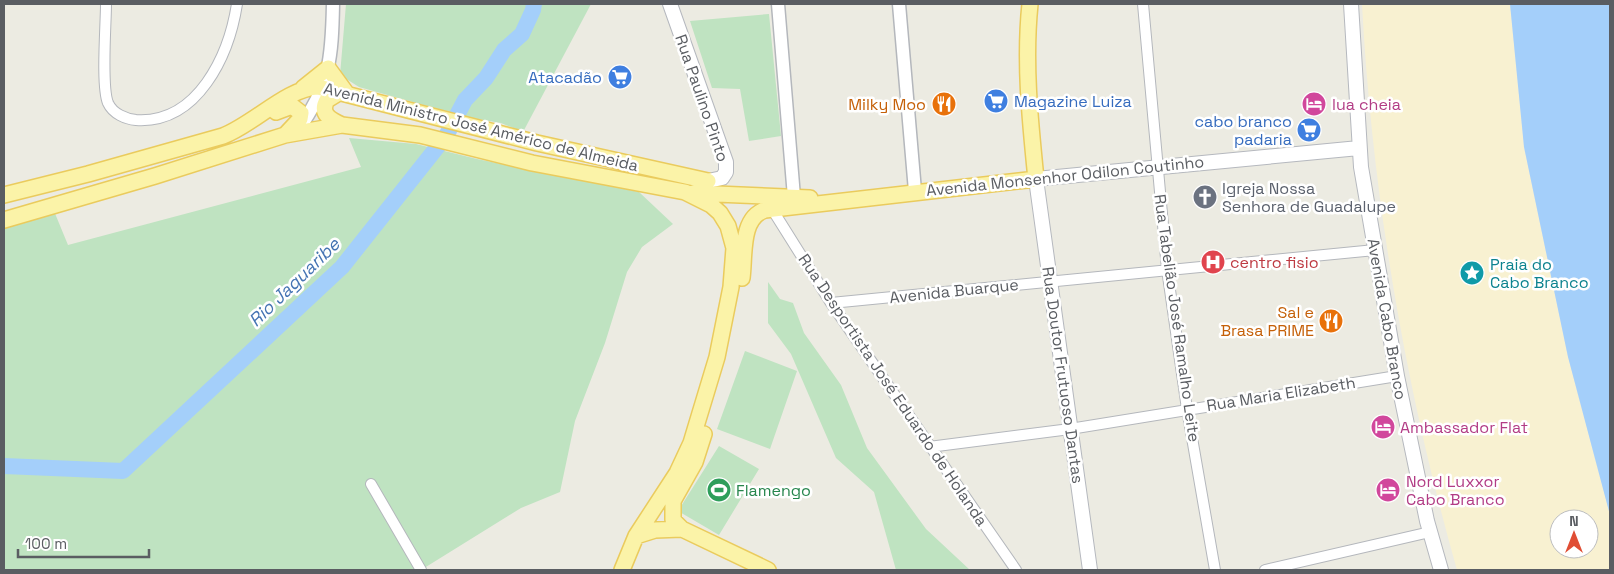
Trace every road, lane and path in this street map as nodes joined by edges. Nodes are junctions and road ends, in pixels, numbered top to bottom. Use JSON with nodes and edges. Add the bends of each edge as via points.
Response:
{"nodes":[{"id":1,"x":106,"y":4,"type":"edge"},
{"id":2,"x":237,"y":4,"type":"edge"},
{"id":3,"x":333,"y":4,"type":"edge"},
{"id":4,"x":670,"y":4,"type":"edge"},
{"id":5,"x":778,"y":4,"type":"edge"},
{"id":6,"x":899,"y":4,"type":"edge"},
{"id":7,"x":1030,"y":4,"type":"edge"},
{"id":8,"x":1143,"y":4,"type":"edge"},
{"id":9,"x":1351,"y":4,"type":"edge"},
{"id":10,"x":328,"y":68,"type":"junction"},
{"id":11,"x":324,"y":87,"type":"junction"},
{"id":12,"x":300,"y":90,"type":"junction"},
{"id":13,"x":343,"y":93,"type":"junction"},
{"id":14,"x":248,"y":124,"type":"junction"},
{"id":15,"x":342,"y":125,"type":"junction"},
{"id":16,"x":291,"y":134,"type":"junction"},
{"id":17,"x":1359,"y":148,"type":"junction"},
{"id":18,"x":1158,"y":167,"type":"junction"},
{"id":19,"x":1036,"y":179,"type":"junction"},
{"id":20,"x":708,"y":181,"type":"joint"},
{"id":21,"x":915,"y":191,"type":"junction"},
{"id":22,"x":685,"y":192,"type":"junction"},
{"id":23,"x":4,"y":194,"type":"edge"},
{"id":24,"x":794,"y":197,"type":"junction"},
{"id":25,"x":856,"y":199,"type":"junction"},
{"id":26,"x":772,"y":209,"type":"junction"},
{"id":27,"x":4,"y":220,"type":"edge"},
{"id":28,"x":1375,"y":250,"type":"junction"},
{"id":29,"x":1168,"y":269,"type":"junction"},
{"id":30,"x":1050,"y":281,"type":"junction"},
{"id":31,"x":831,"y":303,"type":"junction"},
{"id":32,"x":1396,"y":376,"type":"junction"},
{"id":33,"x":1187,"y":409,"type":"junction"},
{"id":34,"x":1070,"y":429,"type":"junction"},
{"id":35,"x":929,"y":446,"type":"junction"},
{"id":36,"x":371,"y":484,"type":"dead end"},
{"id":37,"x":682,"y":529,"type":"junction"},
{"id":38,"x":1430,"y":532,"type":"junction"},
{"id":39,"x":636,"y":536,"type":"junction"},
{"id":40,"x":420,"y":570,"type":"edge"},
{"id":41,"x":622,"y":570,"type":"edge"},
{"id":42,"x":768,"y":570,"type":"edge"},
{"id":43,"x":1016,"y":570,"type":"edge"},
{"id":44,"x":1090,"y":570,"type":"edge"},
{"id":45,"x":1215,"y":570,"type":"edge"},
{"id":46,"x":1265,"y":570,"type":"edge"},
{"id":47,"x":1441,"y":570,"type":"edge"}],
"edges":[{"from":1,"to":2,"type":"street","via":[[108,104],[117,114],[132,120],[144,120],[175,112],[204,88],[231,32]]},
{"from":3,"to":10,"type":"street"},
{"from":4,"to":20,"type":"main road","name":"Rua Paulino Pinto","via":[[726,162],[722,178]]},
{"from":5,"to":24,"type":"street"},
{"from":6,"to":21,"type":"street"},
{"from":7,"to":19,"type":"main road","via":[[1027,37],[1029,104]]},
{"from":8,"to":18,"type":"street","name":"Rua Tabelião José Ramalho Leite"},
{"from":9,"to":17,"type":"main road","name":"Avenida Cabo Branco"},
{"from":10,"to":11,"type":"street"},
{"from":10,"to":12,"type":"main road"},
{"from":10,"to":13,"type":"main road"},
{"from":11,"to":12,"type":"main road","name":"Avenida Ministro José Américo de Almeida"},
{"from":11,"to":13,"type":"main road","name":"Avenida Ministro José Américo de Almeida"},
{"from":11,"to":16,"type":"street","via":[[315,106]]},
{"from":12,"to":14,"type":"main road","name":"Avenida Ministro José Américo de Almeida"},
{"from":13,"to":15,"type":"main road","via":[[327,100],[324,109],[328,117]]},
{"from":13,"to":20,"type":"main road","name":"Avenida Ministro José Américo de Almeida","via":[[537,143]]},
{"from":14,"to":16,"type":"main road","via":[[292,106],[299,110],[301,116]]},
{"from":14,"to":23,"type":"main road","name":"Avenida Ministro José Américo de Almeida","via":[[223,136]]},
{"from":15,"to":16,"type":"main road","name":"Avenida Ministro José Américo de Almeida"},
{"from":15,"to":22,"type":"main road","name":"Avenida Ministro José Américo de Almeida","via":[[420,135],[532,163]]},
{"from":16,"to":27,"type":"main road","name":"Avenida Ministro José Américo de Almeida"},
{"from":17,"to":18,"type":"main road","name":"Avenida Monsenhor Odilon Coutinho"},
{"from":17,"to":28,"type":"main road","name":"Avenida Cabo Branco"},
{"from":18,"to":19,"type":"main road","name":"Avenida Monsenhor Odilon Coutinho"},
{"from":18,"to":29,"type":"street","name":"Rua Tabelião José Ramalho Leite"},
{"from":19,"to":21,"type":"main road","name":"Avenida Monsenhor Odilon Coutinho"},
{"from":19,"to":30,"type":"main road","name":"Rua Doutor Frutuoso Dantas"},
{"from":21,"to":25,"type":"main road","name":"Avenida Monsenhor Odilon Coutinho"},
{"from":22,"to":24,"type":"main road"},
{"from":22,"to":39,"type":"main road","name":"Avenida Ministro José Américo de Almeida","via":[[711,205],[728,226],[734,248],[731,287],[717,357],[691,443],[677,472]]},
{"from":24,"to":25,"type":"main road"},
{"from":25,"to":26,"type":"main road","name":"Avenida Monsenhor Odilon Coutinho"},
{"from":26,"to":31,"type":"street","name":"Rua Desportista José Eduardo de Holanda"},
{"from":26,"to":37,"type":"main road","via":[[758,212],[748,224],[733,331],[701,445],[673,501],[672,515]]},
{"from":28,"to":29,"type":"street","name":"Avenida Buarque"},
{"from":28,"to":32,"type":"main road","name":"Avenida Cabo Branco"},
{"from":29,"to":30,"type":"street","name":"Avenida Buarque"},
{"from":29,"to":33,"type":"street","name":"Rua Tabelião José Ramalho Leite"},
{"from":30,"to":31,"type":"street","name":"Avenida Buarque"},
{"from":30,"to":34,"type":"main road","name":"Rua Doutor Frutuoso Dantas"},
{"from":31,"to":35,"type":"street","name":"Rua Desportista José Eduardo de Holanda"},
{"from":32,"to":33,"type":"street","name":"Rua Maria Elizabeth"},
{"from":32,"to":38,"type":"main road","name":"Avenida Cabo Branco"},
{"from":33,"to":34,"type":"street","name":"Rua Maria Elizabeth"},
{"from":33,"to":45,"type":"street","name":"Rua Tabelião José Ramalho Leite"},
{"from":34,"to":35,"type":"street","name":"Rua Maria Elizabeth"},
{"from":34,"to":44,"type":"main road","name":"Rua Doutor Frutuoso Dantas"},
{"from":35,"to":43,"type":"street","name":"Rua Desportista José Eduardo de Holanda"},
{"from":36,"to":40,"type":"street"},
{"from":37,"to":39,"type":"main road","via":[[655,530]]},
{"from":37,"to":42,"type":"main road"},
{"from":38,"to":46,"type":"street"},
{"from":38,"to":47,"type":"main road","name":"Avenida Cabo Branco"},
{"from":39,"to":41,"type":"main road"}]}
